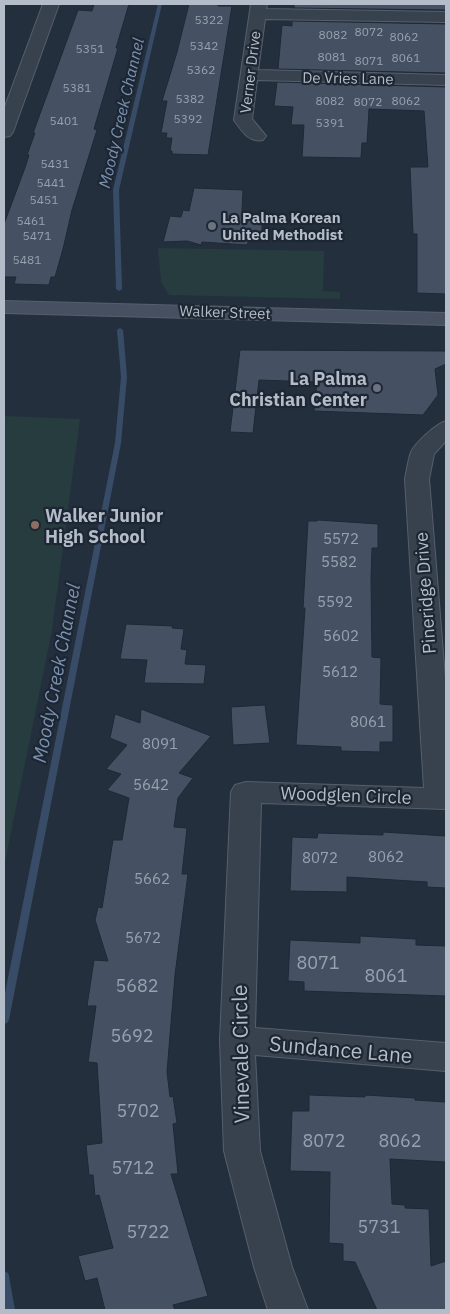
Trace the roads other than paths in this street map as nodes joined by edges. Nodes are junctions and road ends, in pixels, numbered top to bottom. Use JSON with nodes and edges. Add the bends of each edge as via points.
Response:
{"nodes":[{"id":1,"x":51,"y":4,"type":"edge"},
{"id":2,"x":258,"y":9,"type":"edge"},
{"id":3,"x":446,"y":17,"type":"edge"},
{"id":4,"x":249,"y":75,"type":"junction"},
{"id":5,"x":446,"y":80,"type":"edge"},
{"id":6,"x":4,"y":132,"type":"edge"},
{"id":7,"x":257,"y":136,"type":"dead end"},
{"id":8,"x":4,"y":307,"type":"edge"},
{"id":9,"x":446,"y":319,"type":"edge"},
{"id":10,"x":446,"y":428,"type":"edge"},
{"id":11,"x":436,"y":604,"type":"edge"},
{"id":12,"x":246,"y":792,"type":"joint"},
{"id":13,"x":443,"y":799,"type":"edge"},
{"id":14,"x":237,"y":1040,"type":"junction"},
{"id":15,"x":446,"y":1057,"type":"edge"},
{"id":16,"x":288,"y":1310,"type":"edge"}],
"edges":[{"from":1,"to":6,"type":"street"},
{"from":2,"to":3,"type":"street"},
{"from":2,"to":4,"type":"street","name":"Verner Drive"},
{"from":4,"to":5,"type":"street","name":"De Vries Lane"},
{"from":4,"to":7,"type":"street","name":"Verner Drive","via":[[243,120]]},
{"from":8,"to":9,"type":"main road","name":"Walker Street"},
{"from":10,"to":11,"type":"street","name":"Pineridge Drive","via":[[422,452],[417,479]]},
{"from":11,"to":13,"type":"street","name":"Pineridge Drive"},
{"from":12,"to":13,"type":"street","name":"Woodglen Circle"},
{"from":12,"to":14,"type":"street","name":"Vinevale Circle"},
{"from":14,"to":15,"type":"street","name":"Sundance Lane"},
{"from":14,"to":16,"type":"street","name":"Vinevale Circle","via":[[242,1151]]}]}
